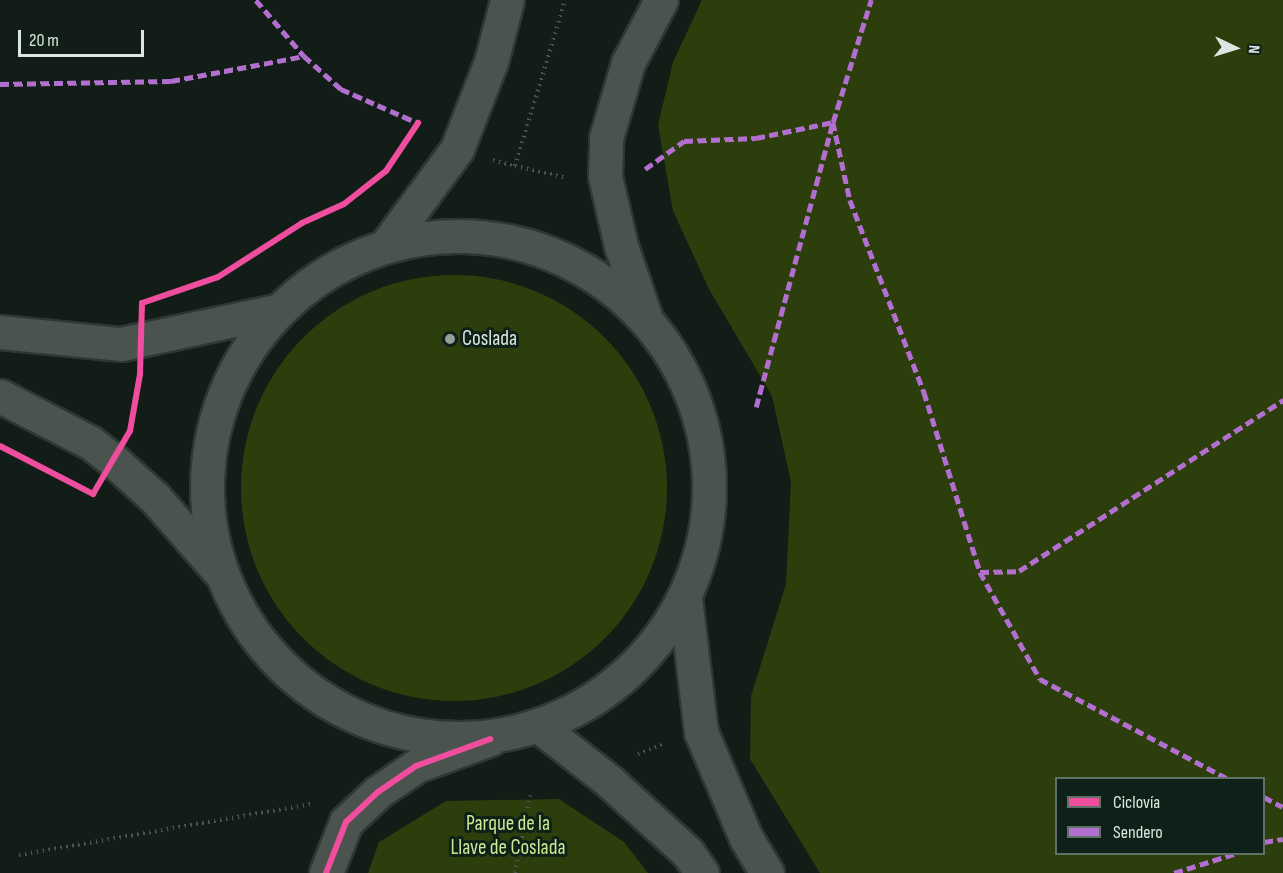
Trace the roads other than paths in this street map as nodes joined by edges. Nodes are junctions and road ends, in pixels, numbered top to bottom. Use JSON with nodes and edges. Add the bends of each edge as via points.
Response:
{"nodes":[{"id":1,"x":507,"y":0,"type":"edge"},
{"id":2,"x":661,"y":0,"type":"edge"},
{"id":3,"x":387,"y":244,"type":"junction"},
{"id":4,"x":276,"y":311,"type":"junction"},
{"id":5,"x":646,"y":318,"type":"junction"},
{"id":6,"x":0,"y":332,"type":"edge"},
{"id":7,"x":0,"y":396,"type":"edge"},
{"id":8,"x":220,"y":572,"type":"junction"},
{"id":9,"x":685,"y":598,"type":"junction"},
{"id":10,"x":540,"y":727,"type":"junction"},
{"id":11,"x":490,"y":739,"type":"junction"},
{"id":12,"x":326,"y":873,"type":"edge"},
{"id":13,"x":702,"y":873,"type":"edge"},
{"id":14,"x":767,"y":873,"type":"edge"}],
"edges":[{"from":1,"to":3,"type":"main road","via":[[491,62],[458,149]]},
{"from":2,"to":5,"type":"main road","via":[[628,63],[606,138],[605,176],[621,246]]},
{"from":3,"to":4,"type":"main road","via":[[327,270]]},
{"from":3,"to":5,"type":"main road","via":[[457,234],[527,243],[591,272]]},
{"from":4,"to":6,"type":"main road","via":[[121,344]]},
{"from":4,"to":8,"type":"main road","via":[[235,368],[211,434],[206,503]]},
{"from":5,"to":9,"type":"main road","via":[[687,380],[708,452],[707,527]]},
{"from":7,"to":8,"type":"main road","via":[[92,443],[155,498]]},
{"from":8,"to":11,"type":"main road","via":[[252,633],[298,684],[356,719],[422,738]]},
{"from":9,"to":10,"type":"main road","via":[[649,654],[599,698]]},
{"from":9,"to":14,"type":"main road","via":[[701,732],[746,838]]},
{"from":10,"to":11,"type":"main road"},
{"from":10,"to":13,"type":"main road","via":[[609,781],[688,853]]},
{"from":11,"to":12,"type":"main road","via":[[416,766],[378,792],[346,822]]}]}
